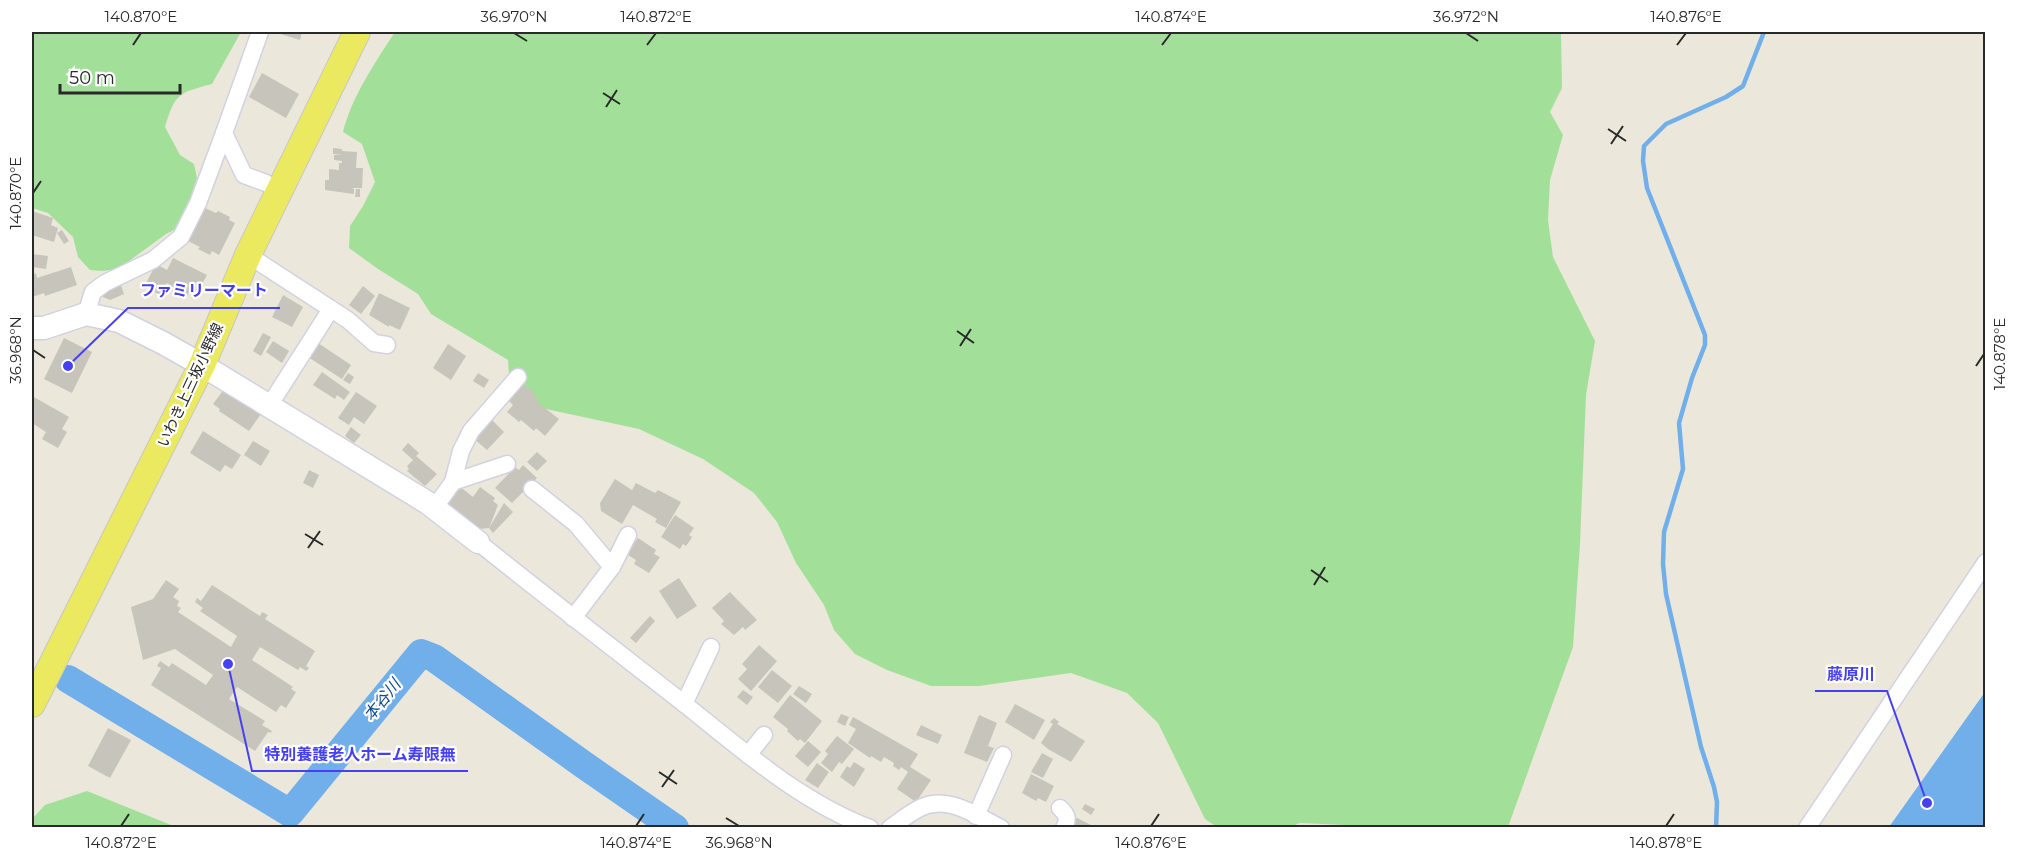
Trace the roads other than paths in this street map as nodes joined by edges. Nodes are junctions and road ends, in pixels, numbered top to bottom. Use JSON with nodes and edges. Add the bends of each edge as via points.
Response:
{"nodes":[{"id":1,"x":260,"y":32,"type":"edge"},
{"id":2,"x":357,"y":32,"type":"edge"},
{"id":3,"x":224,"y":133,"type":"junction"},
{"id":4,"x":279,"y":191,"type":"junction"},
{"id":5,"x":248,"y":255,"type":"junction"},
{"id":6,"x":331,"y":309,"type":"junction"},
{"id":7,"x":86,"y":314,"type":"junction"},
{"id":8,"x":32,"y":328,"type":"edge"},
{"id":9,"x":387,"y":345,"type":"dead end"},
{"id":10,"x":202,"y":365,"type":"junction"},
{"id":11,"x":518,"y":377,"type":"dead end"},
{"id":12,"x":269,"y":406,"type":"junction"},
{"id":13,"x":507,"y":464,"type":"dead end"},
{"id":14,"x":453,"y":482,"type":"junction"},
{"id":15,"x":532,"y":489,"type":"dead end"},
{"id":16,"x":435,"y":507,"type":"junction"},
{"id":17,"x":628,"y":535,"type":"dead end"},
{"id":18,"x":478,"y":542,"type":"joint"},
{"id":19,"x":1986,"y":562,"type":"edge"},
{"id":20,"x":612,"y":567,"type":"junction"},
{"id":21,"x":573,"y":618,"type":"junction"},
{"id":22,"x":711,"y":647,"type":"dead end"},
{"id":23,"x":34,"y":692,"type":"edge"},
{"id":24,"x":684,"y":704,"type":"junction"},
{"id":25,"x":764,"y":735,"type":"dead end"},
{"id":26,"x":748,"y":755,"type":"junction"},
{"id":27,"x":1003,"y":755,"type":"dead end"},
{"id":28,"x":1060,"y":808,"type":"dead end"},
{"id":29,"x":976,"y":816,"type":"junction"},
{"id":30,"x":870,"y":828,"type":"edge"},
{"id":31,"x":891,"y":828,"type":"edge"},
{"id":32,"x":1001,"y":828,"type":"edge"},
{"id":33,"x":1065,"y":828,"type":"edge"},
{"id":34,"x":1807,"y":828,"type":"edge"}],
"edges":[{"from":1,"to":3,"type":"street"},
{"from":2,"to":4,"type":"main road","name":"いわき上三坂小野線"},
{"from":3,"to":4,"type":"street","via":[[244,175]]},
{"from":3,"to":7,"type":"street","via":[[181,237],[153,260],[105,282],[93,292]]},
{"from":4,"to":5,"type":"main road","name":"いわき上三坂小野線"},
{"from":5,"to":6,"type":"street"},
{"from":5,"to":10,"type":"main road","name":"いわき上三坂小野線"},
{"from":6,"to":9,"type":"street","via":[[374,343]]},
{"from":6,"to":12,"type":"street"},
{"from":7,"to":8,"type":"street","via":[[44,328]]},
{"from":7,"to":10,"type":"street","via":[[119,321]]},
{"from":10,"to":12,"type":"street"},
{"from":10,"to":23,"type":"main road","name":"いわき上三坂小野線"},
{"from":11,"to":14,"type":"street","via":[[471,431]]},
{"from":12,"to":16,"type":"street"},
{"from":13,"to":14,"type":"street"},
{"from":14,"to":16,"type":"street"},
{"from":15,"to":20,"type":"street","via":[[576,524]]},
{"from":16,"to":18,"type":"street"},
{"from":17,"to":20,"type":"street"},
{"from":18,"to":21,"type":"street"},
{"from":19,"to":34,"type":"street"},
{"from":20,"to":21,"type":"street"},
{"from":21,"to":24,"type":"street"},
{"from":22,"to":24,"type":"street"},
{"from":24,"to":26,"type":"street"},
{"from":25,"to":26,"type":"street"},
{"from":26,"to":30,"type":"street","via":[[825,807]]},
{"from":27,"to":29,"type":"street"},
{"from":28,"to":33,"type":"street","via":[[1067,815]]},
{"from":29,"to":31,"type":"street","via":[[944,802],[932,803]]},
{"from":29,"to":32,"type":"street"}]}
